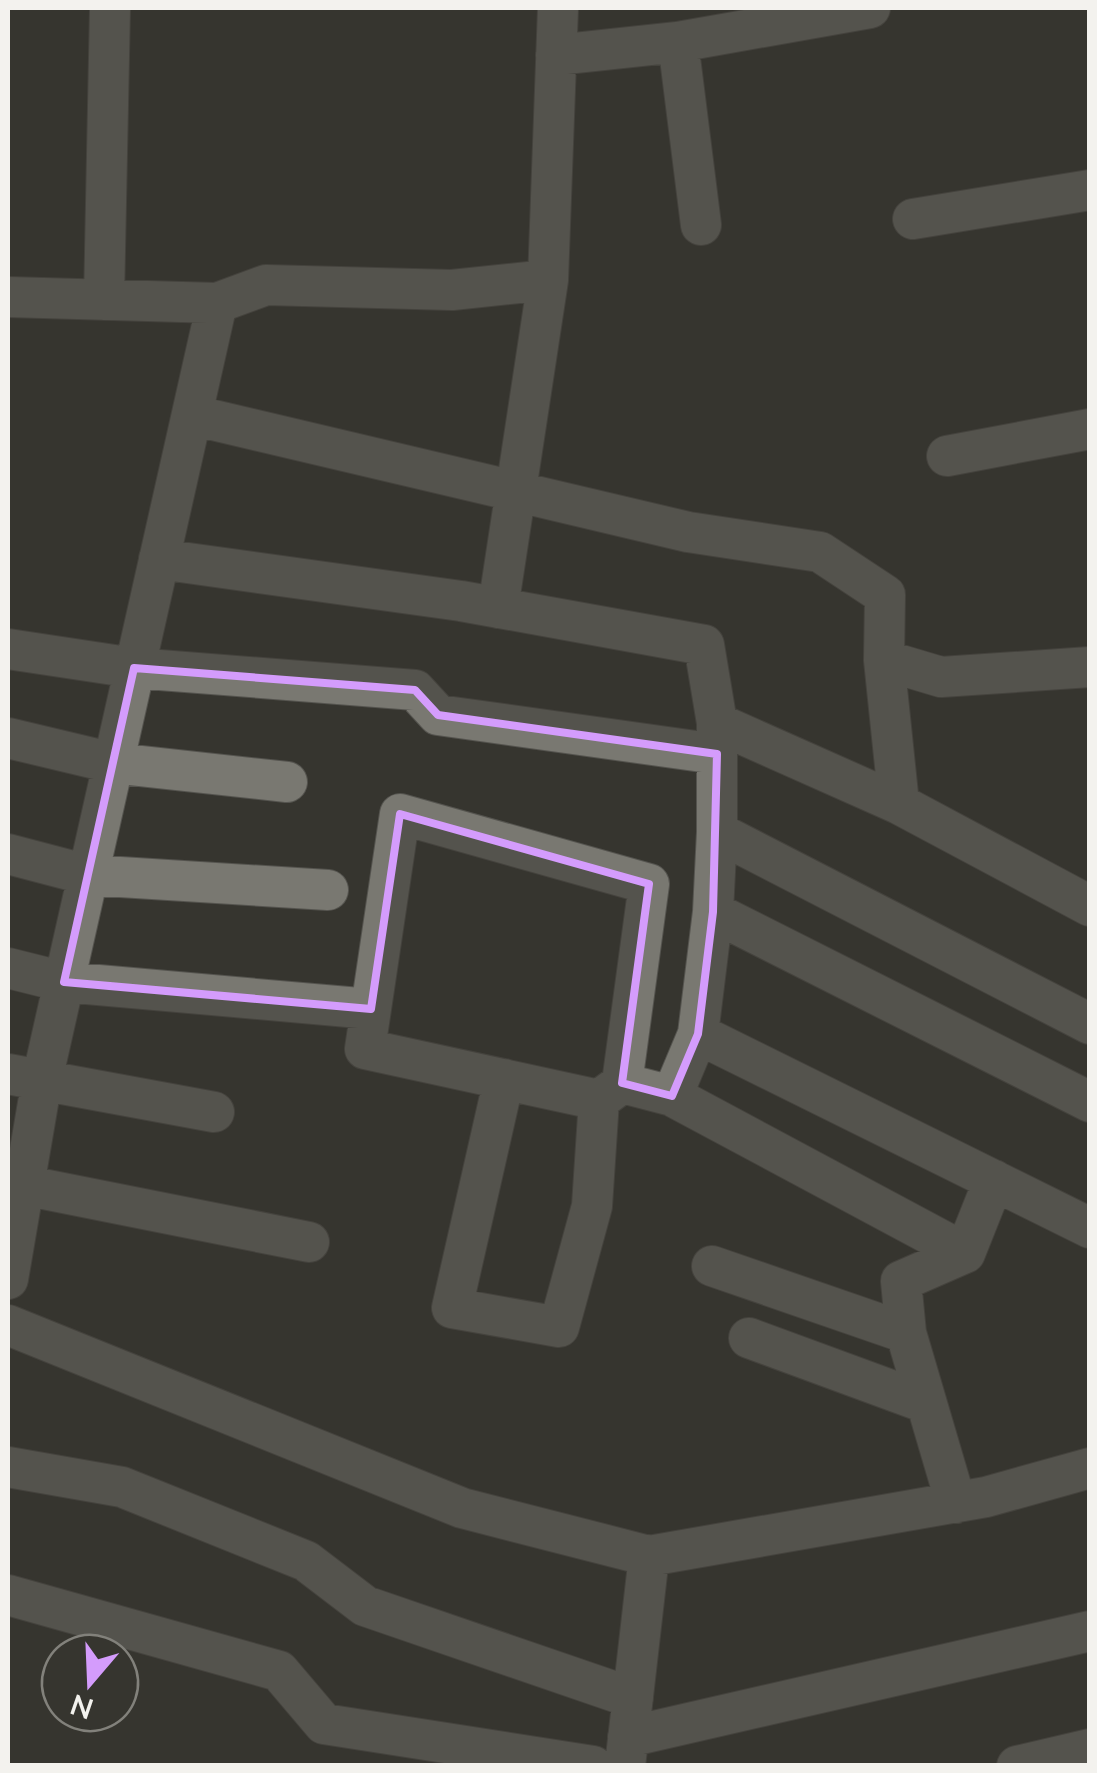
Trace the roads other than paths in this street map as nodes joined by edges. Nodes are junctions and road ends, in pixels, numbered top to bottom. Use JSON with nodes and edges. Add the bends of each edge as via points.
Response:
{"nodes":[{"id":1,"x":110,"y":8,"type":"edge"},
{"id":2,"x":558,"y":8,"type":"edge"},
{"id":3,"x":870,"y":8,"type":"edge"},
{"id":4,"x":687,"y":29,"type":"edge"},
{"id":5,"x":556,"y":56,"type":"junction"},
{"id":6,"x":1090,"y":190,"type":"edge"},
{"id":7,"x":913,"y":219,"type":"dead end"},
{"id":8,"x":701,"y":225,"type":"dead end"},
{"id":9,"x":548,"y":280,"type":"junction"},
{"id":10,"x":8,"y":297,"type":"edge"},
{"id":11,"x":104,"y":300,"type":"junction"},
{"id":12,"x":217,"y":304,"type":"junction"},
{"id":13,"x":192,"y":415,"type":"junction"},
{"id":14,"x":1090,"y":429,"type":"edge"},
{"id":15,"x":947,"y":456,"type":"dead end"},
{"id":16,"x":516,"y":491,"type":"junction"},
{"id":17,"x":159,"y":559,"type":"junction"},
{"id":18,"x":498,"y":608,"type":"junction"},
{"id":19,"x":8,"y":649,"type":"edge"},
{"id":20,"x":884,"y":660,"type":"junction"},
{"id":21,"x":1090,"y":667,"type":"edge"},
{"id":22,"x":134,"y":668,"type":"junction"},
{"id":23,"x":8,"y":738,"type":"edge"},
{"id":24,"x":717,"y":739,"type":"junction"},
{"id":25,"x":113,"y":763,"type":"junction"},
{"id":26,"x":287,"y":782,"type":"dead end"},
{"id":27,"x":899,"y":804,"type":"junction"},
{"id":28,"x":717,"y":832,"type":"junction"},
{"id":29,"x":8,"y":854,"type":"edge"},
{"id":30,"x":88,"y":875,"type":"junction"},
{"id":31,"x":328,"y":890,"type":"dead end"},
{"id":32,"x":1090,"y":906,"type":"edge"},
{"id":33,"x":713,"y":912,"type":"junction"},
{"id":34,"x":8,"y":968,"type":"edge"},
{"id":35,"x":64,"y":982,"type":"junction"},
{"id":36,"x":371,"y":1008,"type":"junction"},
{"id":37,"x":1090,"y":1024,"type":"edge"},
{"id":38,"x":698,"y":1034,"type":"junction"},
{"id":39,"x":25,"y":1077,"type":"edge"},
{"id":40,"x":504,"y":1080,"type":"junction"},
{"id":41,"x":611,"y":1092,"type":"junction"},
{"id":42,"x":672,"y":1096,"type":"junction"},
{"id":43,"x":1090,"y":1102,"type":"edge"},
{"id":44,"x":214,"y":1112,"type":"dead end"},
{"id":45,"x":994,"y":1180,"type":"junction"},
{"id":46,"x":16,"y":1183,"type":"edge"},
{"id":47,"x":1090,"y":1228,"type":"edge"},
{"id":48,"x":309,"y":1242,"type":"dead end"},
{"id":49,"x":965,"y":1253,"type":"junction"},
{"id":50,"x":712,"y":1266,"type":"dead end"},
{"id":51,"x":8,"y":1279,"type":"edge"},
{"id":52,"x":8,"y":1325,"type":"edge"},
{"id":53,"x":906,"y":1333,"type":"junction"},
{"id":54,"x":749,"y":1338,"type":"dead end"},
{"id":55,"x":926,"y":1402,"type":"junction"},
{"id":56,"x":8,"y":1467,"type":"edge"},
{"id":57,"x":1090,"y":1468,"type":"edge"},
{"id":58,"x":956,"y":1503,"type":"junction"},
{"id":59,"x":649,"y":1556,"type":"junction"},
{"id":60,"x":8,"y":1595,"type":"edge"},
{"id":61,"x":1090,"y":1631,"type":"edge"},
{"id":62,"x":629,"y":1734,"type":"edge"},
{"id":63,"x":1090,"y":1749,"type":"edge"},
{"id":64,"x":593,"y":1766,"type":"edge"},
{"id":65,"x":1017,"y":1766,"type":"edge"}],
"edges":[{"from":1,"to":11,"type":"street"},
{"from":2,"to":5,"type":"street"},
{"from":3,"to":4,"type":"street"},
{"from":4,"to":5,"type":"street"},
{"from":4,"to":8,"type":"street"},
{"from":5,"to":9,"type":"street"},
{"from":6,"to":7,"type":"street"},
{"from":9,"to":12,"type":"street","via":[[452,290],[266,286]]},
{"from":9,"to":16,"type":"street"},
{"from":10,"to":11,"type":"street"},
{"from":11,"to":12,"type":"street"},
{"from":12,"to":13,"type":"street"},
{"from":13,"to":16,"type":"street"},
{"from":13,"to":17,"type":"street"},
{"from":14,"to":15,"type":"street"},
{"from":16,"to":18,"type":"street"},
{"from":16,"to":20,"type":"street","via":[[688,532],[820,552],[885,595]]},
{"from":17,"to":18,"type":"street"},
{"from":17,"to":22,"type":"street"},
{"from":18,"to":24,"type":"street","via":[[704,646]]},
{"from":19,"to":22,"type":"street"},
{"from":20,"to":21,"type":"street","via":[[941,677]]},
{"from":20,"to":27,"type":"street"},
{"from":22,"to":24,"type":"street","via":[[415,690],[438,715]]},
{"from":22,"to":25,"type":"street"},
{"from":23,"to":25,"type":"street"},
{"from":24,"to":27,"type":"street"},
{"from":24,"to":28,"type":"street"},
{"from":25,"to":26,"type":"street"},
{"from":25,"to":30,"type":"street"},
{"from":27,"to":32,"type":"street"},
{"from":28,"to":33,"type":"street"},
{"from":28,"to":37,"type":"street"},
{"from":29,"to":30,"type":"street"},
{"from":30,"to":31,"type":"street"},
{"from":30,"to":35,"type":"street"},
{"from":33,"to":38,"type":"street"},
{"from":33,"to":43,"type":"street"},
{"from":34,"to":35,"type":"street"},
{"from":35,"to":36,"type":"street"},
{"from":35,"to":39,"type":"street"},
{"from":36,"to":40,"type":"street","via":[[365,1049]]},
{"from":36,"to":41,"type":"street","via":[[400,814],[649,884]]},
{"from":38,"to":42,"type":"street"},
{"from":38,"to":45,"type":"street"},
{"from":39,"to":44,"type":"street"},
{"from":39,"to":46,"type":"street"},
{"from":40,"to":41,"type":"street"},
{"from":40,"to":41,"type":"street","via":[[452,1308],[560,1327],[592,1206]]},
{"from":41,"to":42,"type":"street"},
{"from":42,"to":49,"type":"street"},
{"from":45,"to":47,"type":"street"},
{"from":45,"to":49,"type":"street"},
{"from":46,"to":48,"type":"street"},
{"from":46,"to":51,"type":"street"},
{"from":49,"to":53,"type":"street","via":[[900,1281]]},
{"from":50,"to":53,"type":"street"},
{"from":52,"to":59,"type":"street","via":[[462,1508]]},
{"from":53,"to":55,"type":"street"},
{"from":54,"to":55,"type":"street"},
{"from":55,"to":58,"type":"street"},
{"from":56,"to":62,"type":"street","via":[[122,1487],[306,1561],[365,1606]]},
{"from":57,"to":58,"type":"street"},
{"from":58,"to":59,"type":"street"},
{"from":59,"to":62,"type":"street"},
{"from":60,"to":64,"type":"street","via":[[280,1670],[324,1724]]},
{"from":61,"to":62,"type":"street"},
{"from":63,"to":65,"type":"street"}]}
